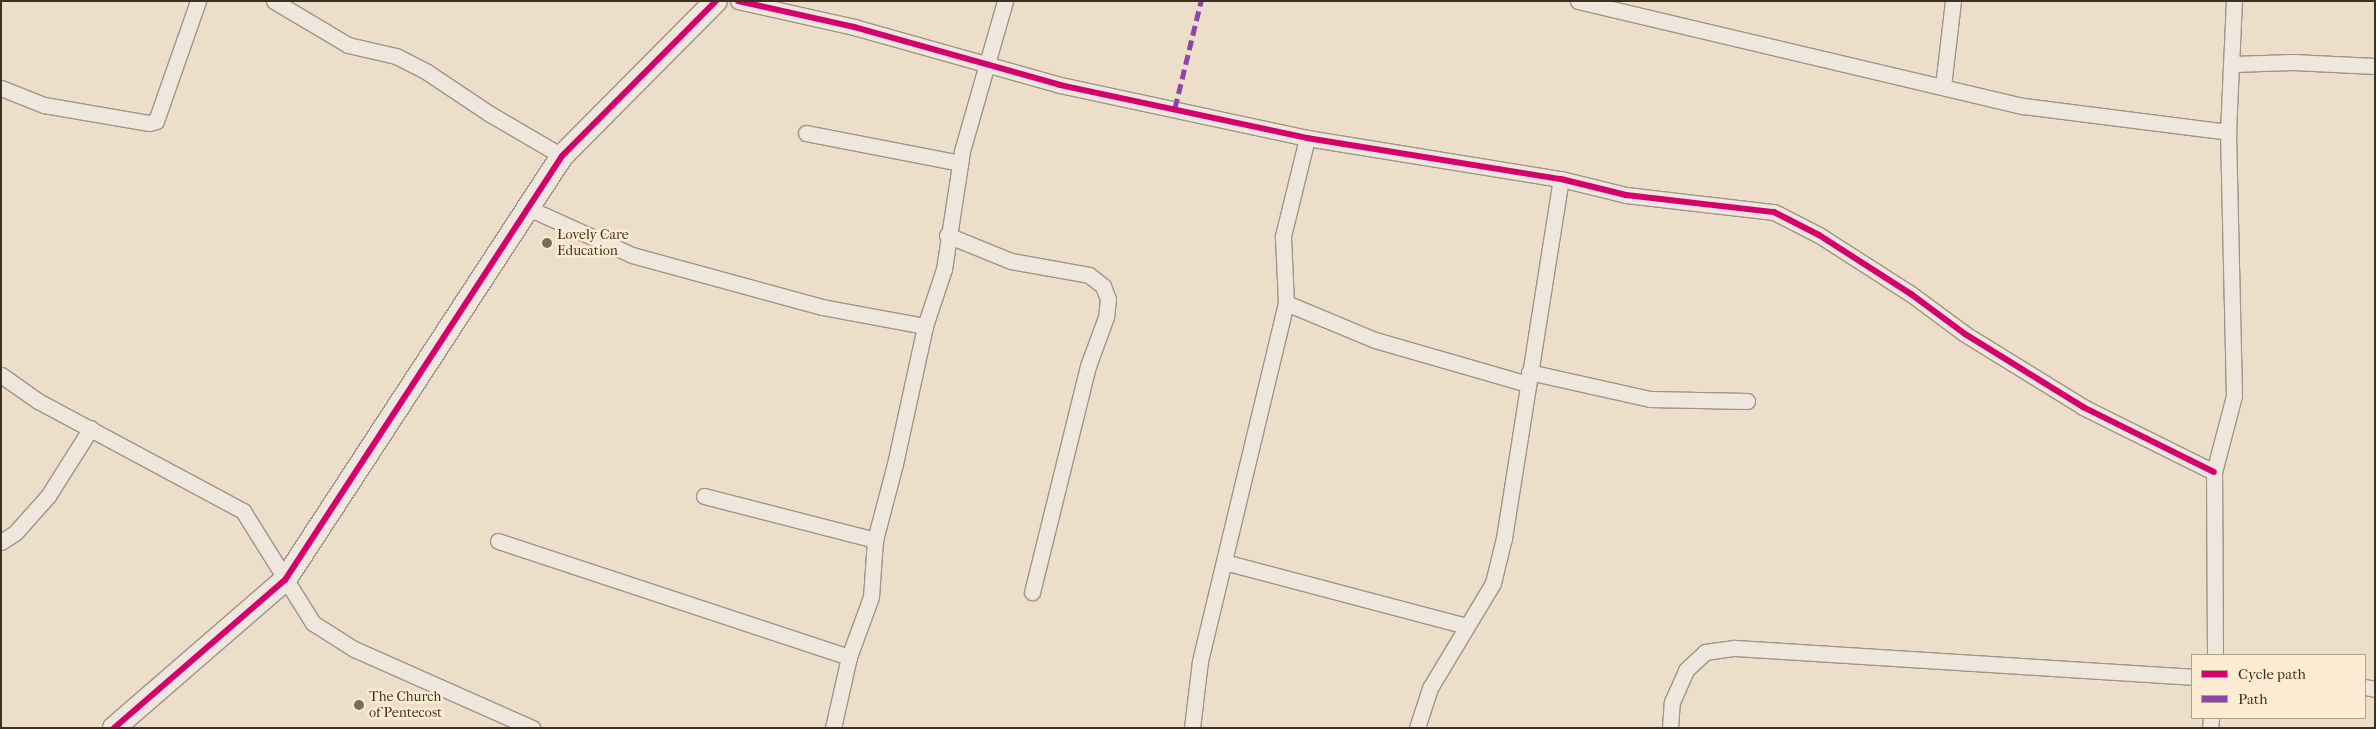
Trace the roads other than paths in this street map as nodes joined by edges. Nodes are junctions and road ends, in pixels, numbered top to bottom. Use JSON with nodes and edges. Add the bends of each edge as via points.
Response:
{"nodes":[{"id":1,"x":198,"y":1,"type":"edge"},
{"id":2,"x":274,"y":1,"type":"edge"},
{"id":3,"x":716,"y":1,"type":"edge"},
{"id":4,"x":738,"y":1,"type":"edge"},
{"id":5,"x":1005,"y":1,"type":"edge"},
{"id":6,"x":1578,"y":1,"type":"edge"},
{"id":7,"x":1953,"y":1,"type":"edge"},
{"id":8,"x":2234,"y":1,"type":"edge"},
{"id":9,"x":2232,"y":64,"type":"junction"},
{"id":10,"x":989,"y":66,"type":"junction"},
{"id":11,"x":2375,"y":66,"type":"edge"},
{"id":12,"x":1943,"y":86,"type":"junction"},
{"id":13,"x":1,"y":88,"type":"edge"},
{"id":14,"x":2228,"y":132,"type":"junction"},
{"id":15,"x":806,"y":133,"type":"dead end"},
{"id":16,"x":1307,"y":138,"type":"junction"},
{"id":17,"x":562,"y":156,"type":"junction"},
{"id":18,"x":960,"y":163,"type":"junction"},
{"id":19,"x":1561,"y":179,"type":"junction"},
{"id":20,"x":528,"y":208,"type":"junction"},
{"id":21,"x":947,"y":235,"type":"junction"},
{"id":22,"x":1286,"y":303,"type":"junction"},
{"id":23,"x":925,"y":326,"type":"junction"},
{"id":24,"x":1,"y":375,"type":"edge"},
{"id":25,"x":1528,"y":378,"type":"junction"},
{"id":26,"x":1747,"y":401,"type":"dead end"},
{"id":27,"x":91,"y":428,"type":"junction"},
{"id":28,"x":2214,"y":472,"type":"junction"},
{"id":29,"x":704,"y":496,"type":"dead end"},
{"id":30,"x":875,"y":540,"type":"junction"},
{"id":31,"x":498,"y":541,"type":"dead end"},
{"id":32,"x":1,"y":542,"type":"edge"},
{"id":33,"x":1224,"y":562,"type":"junction"},
{"id":34,"x":285,"y":580,"type":"junction"},
{"id":35,"x":1032,"y":592,"type":"dead end"},
{"id":36,"x":1466,"y":626,"type":"junction"},
{"id":37,"x":2215,"y":654,"type":"edge"},
{"id":38,"x":849,"y":657,"type":"junction"},
{"id":39,"x":2191,"y":676,"type":"edge"},
{"id":40,"x":114,"y":728,"type":"edge"},
{"id":41,"x":532,"y":728,"type":"edge"},
{"id":42,"x":833,"y":728,"type":"edge"},
{"id":43,"x":1192,"y":728,"type":"edge"},
{"id":44,"x":1417,"y":728,"type":"edge"},
{"id":45,"x":1670,"y":728,"type":"edge"}],
"edges":[{"from":1,"to":13,"type":"street","via":[[156,121],[44,105]]},
{"from":2,"to":17,"type":"street","via":[[348,45],[396,56],[427,72]]},
{"from":3,"to":17,"type":"street"},
{"from":4,"to":10,"type":"street","via":[[854,27]]},
{"from":5,"to":10,"type":"street"},
{"from":6,"to":12,"type":"street"},
{"from":7,"to":12,"type":"street"},
{"from":8,"to":9,"type":"street"},
{"from":9,"to":11,"type":"street","via":[[2293,62]]},
{"from":9,"to":14,"type":"street"},
{"from":10,"to":16,"type":"street","via":[[1060,85]]},
{"from":10,"to":18,"type":"street"},
{"from":12,"to":14,"type":"street","via":[[2023,106]]},
{"from":14,"to":28,"type":"street","via":[[2234,396]]},
{"from":15,"to":18,"type":"street"},
{"from":16,"to":19,"type":"street"},
{"from":16,"to":22,"type":"street","via":[[1283,236]]},
{"from":17,"to":20,"type":"street"},
{"from":18,"to":21,"type":"street"},
{"from":19,"to":25,"type":"street"},
{"from":19,"to":28,"type":"street","via":[[1626,195],[1774,212],[1819,234],[1912,294],[1965,334],[2083,407]]},
{"from":20,"to":23,"type":"street","via":[[632,255],[822,307]]},
{"from":20,"to":34,"type":"street"},
{"from":21,"to":23,"type":"street","via":[[944,269]]},
{"from":21,"to":35,"type":"street","via":[[1011,261],[1089,276],[1103,286],[1108,299],[1106,316],[1088,366]]},
{"from":22,"to":25,"type":"street","via":[[1375,340]]},
{"from":22,"to":33,"type":"street"},
{"from":23,"to":30,"type":"street"},
{"from":24,"to":27,"type":"street","via":[[38,401]]},
{"from":25,"to":26,"type":"street","via":[[1650,399]]},
{"from":25,"to":36,"type":"street","via":[[1504,538],[1495,574]]},
{"from":27,"to":32,"type":"street","via":[[48,496],[15,533]]},
{"from":27,"to":34,"type":"street","via":[[243,511]]},
{"from":28,"to":37,"type":"street"},
{"from":29,"to":30,"type":"street"},
{"from":30,"to":38,"type":"street","via":[[871,597]]},
{"from":31,"to":38,"type":"street"},
{"from":33,"to":36,"type":"street"},
{"from":33,"to":43,"type":"street","via":[[1200,661]]},
{"from":34,"to":40,"type":"street"},
{"from":34,"to":41,"type":"street","via":[[313,623],[354,649]]},
{"from":36,"to":44,"type":"street","via":[[1430,688]]},
{"from":38,"to":42,"type":"street"},
{"from":39,"to":45,"type":"street","via":[[1735,648],[1705,652],[1686,670],[1672,702]]}]}
